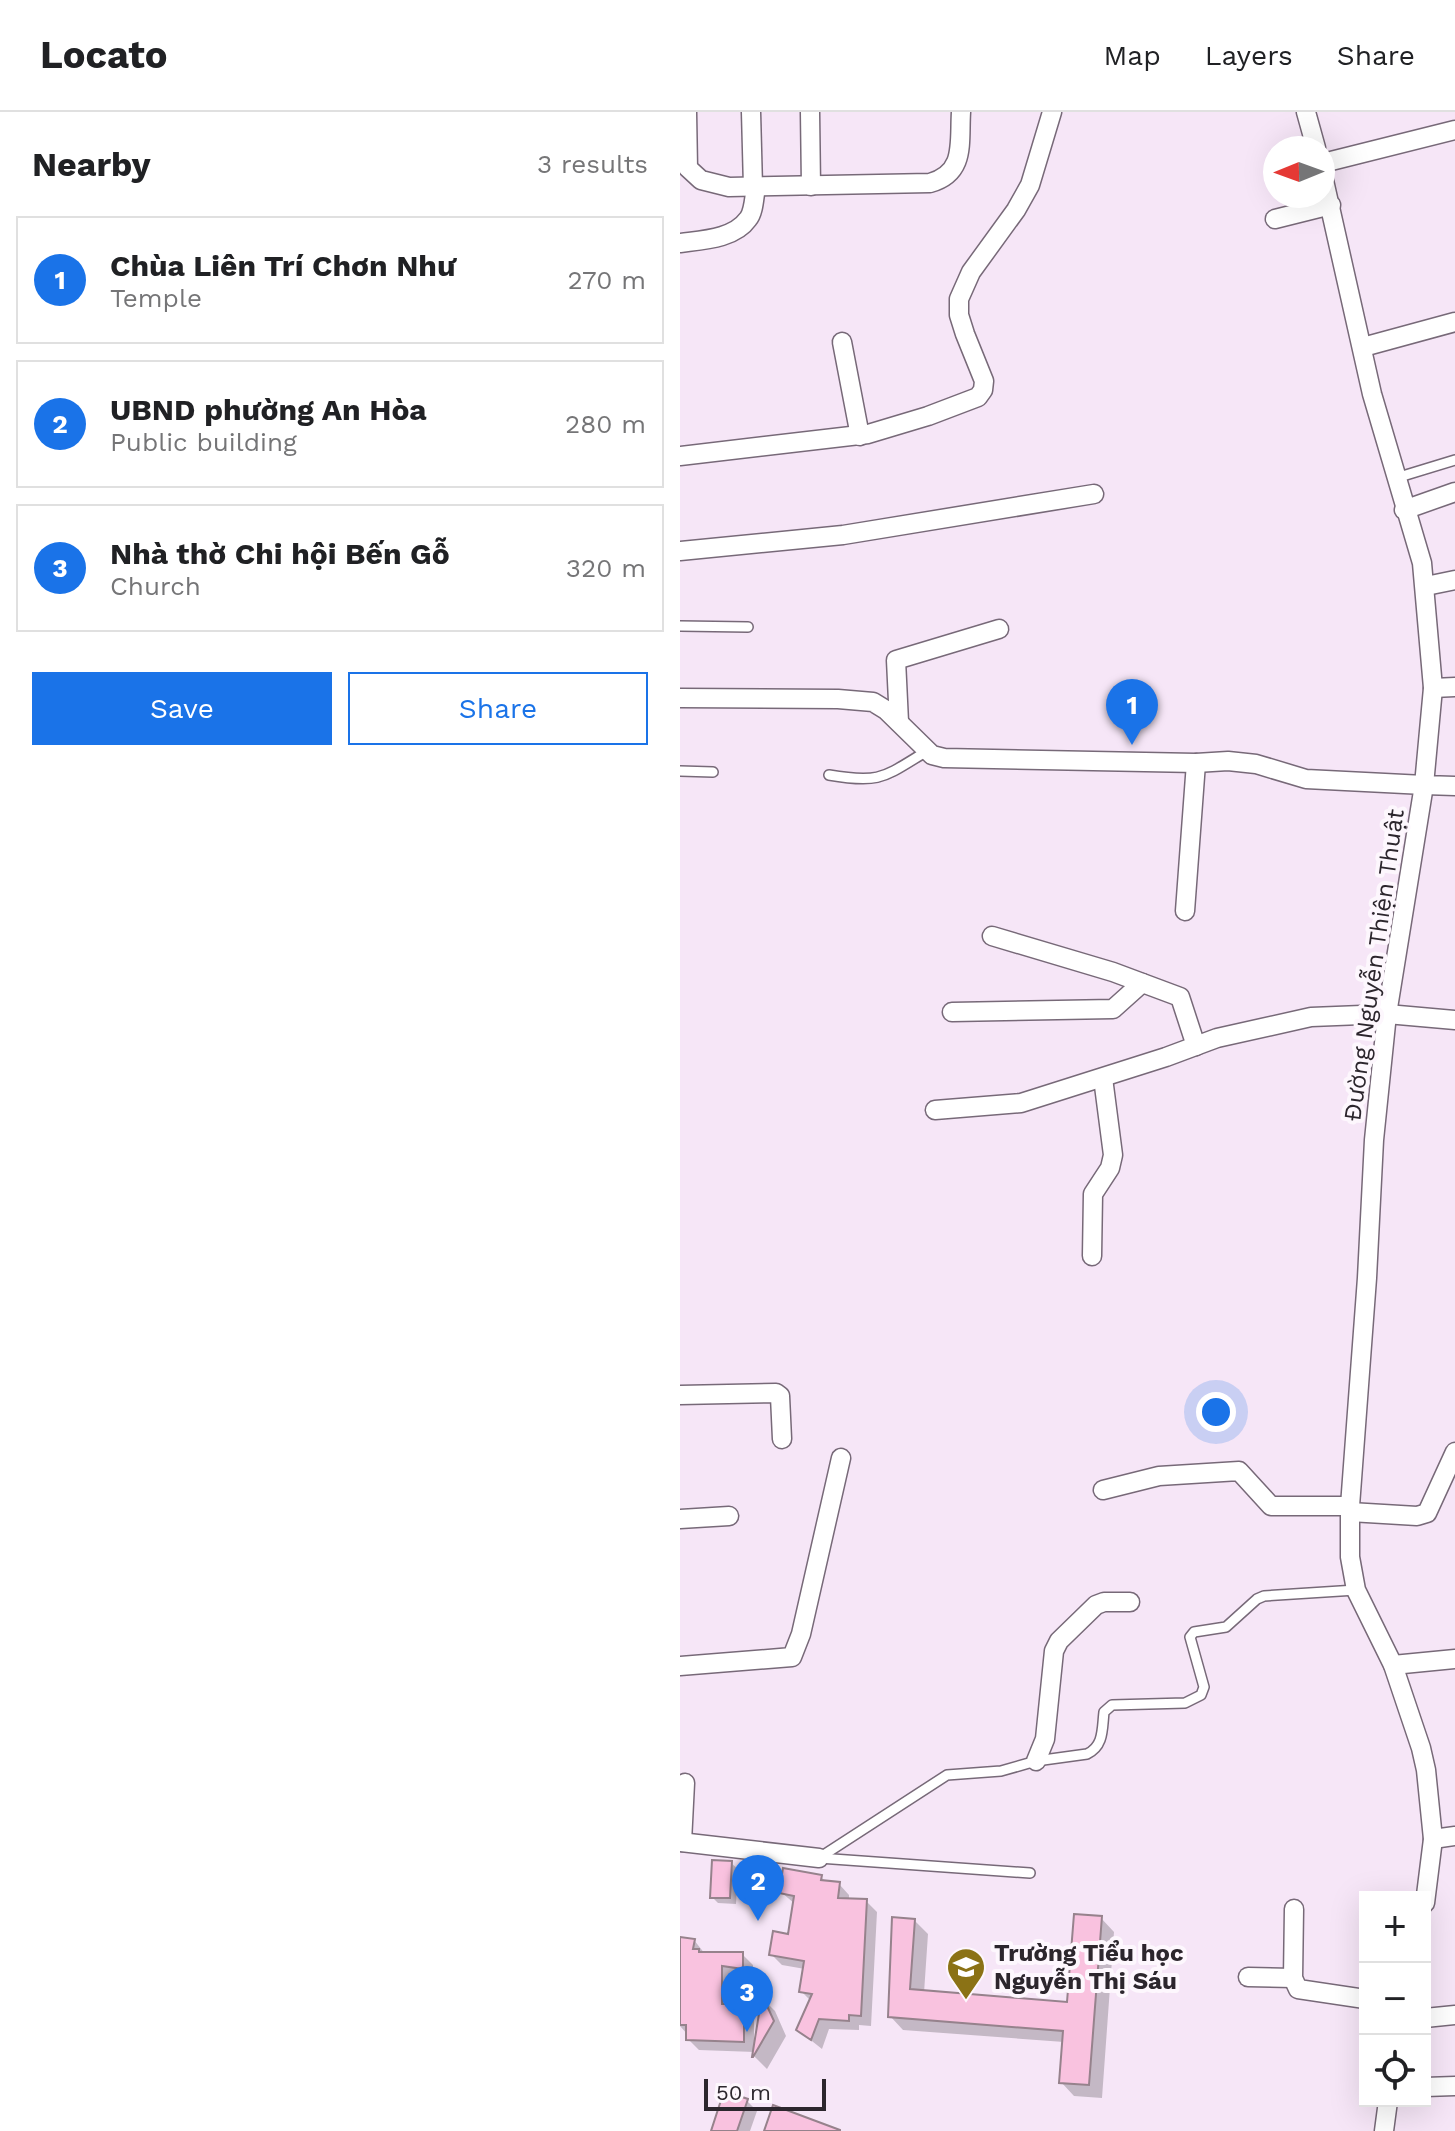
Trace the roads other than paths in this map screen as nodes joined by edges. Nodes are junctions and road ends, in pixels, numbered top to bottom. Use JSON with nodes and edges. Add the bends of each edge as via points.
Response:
{"nodes":[{"id":1,"x":687,"y":112,"type":"edge"},
{"id":2,"x":751,"y":112,"type":"edge"},
{"id":3,"x":810,"y":112,"type":"edge"},
{"id":4,"x":961,"y":112,"type":"edge"},
{"id":5,"x":1052,"y":112,"type":"edge"},
{"id":6,"x":1306,"y":112,"type":"edge"},
{"id":7,"x":1455,"y":130,"type":"edge"},
{"id":8,"x":1313,"y":136,"type":"edge"},
{"id":9,"x":1335,"y":160,"type":"edge"},
{"id":10,"x":811,"y":186,"type":"junction"},
{"id":11,"x":754,"y":187,"type":"junction"},
{"id":12,"x":1319,"y":208,"type":"edge"},
{"id":13,"x":1332,"y":208,"type":"edge"},
{"id":14,"x":1275,"y":219,"type":"dead end"},
{"id":15,"x":680,"y":243,"type":"edge"},
{"id":16,"x":1455,"y":322,"type":"edge"},
{"id":17,"x":842,"y":342,"type":"dead end"},
{"id":18,"x":1363,"y":347,"type":"junction"},
{"id":19,"x":860,"y":436,"type":"junction"},
{"id":20,"x":680,"y":456,"type":"edge"},
{"id":21,"x":1455,"y":460,"type":"edge"},
{"id":22,"x":1396,"y":478,"type":"junction"},
{"id":23,"x":1455,"y":492,"type":"edge"},
{"id":24,"x":1094,"y":494,"type":"dead end"},
{"id":25,"x":1404,"y":510,"type":"junction"},
{"id":26,"x":680,"y":551,"type":"edge"},
{"id":27,"x":1455,"y":580,"type":"edge"},
{"id":28,"x":1426,"y":586,"type":"junction"},
{"id":29,"x":680,"y":626,"type":"edge"},
{"id":30,"x":748,"y":627,"type":"dead end"},
{"id":31,"x":999,"y":629,"type":"dead end"},
{"id":32,"x":1455,"y":687,"type":"edge"},
{"id":33,"x":1433,"y":688,"type":"junction"},
{"id":34,"x":680,"y":698,"type":"edge"},
{"id":35,"x":899,"y":722,"type":"junction"},
{"id":36,"x":927,"y":751,"type":"junction"},
{"id":37,"x":1196,"y":763,"type":"junction"},
{"id":38,"x":680,"y":771,"type":"edge"},
{"id":39,"x":713,"y":772,"type":"dead end"},
{"id":40,"x":829,"y":775,"type":"dead end"},
{"id":41,"x":1424,"y":785,"type":"junction"},
{"id":42,"x":1455,"y":786,"type":"edge"},
{"id":43,"x":1185,"y":911,"type":"dead end"},
{"id":44,"x":992,"y":936,"type":"dead end"},
{"id":45,"x":1142,"y":983,"type":"junction"},
{"id":46,"x":952,"y":1012,"type":"dead end"},
{"id":47,"x":1387,"y":1014,"type":"junction"},
{"id":48,"x":1455,"y":1020,"type":"edge"},
{"id":49,"x":1196,"y":1046,"type":"junction"},
{"id":50,"x":1103,"y":1078,"type":"junction"},
{"id":51,"x":935,"y":1110,"type":"dead end"},
{"id":52,"x":1092,"y":1256,"type":"dead end"},
{"id":53,"x":680,"y":1395,"type":"edge"},
{"id":54,"x":782,"y":1439,"type":"dead end"},
{"id":55,"x":1455,"y":1452,"type":"edge"},
{"id":56,"x":841,"y":1458,"type":"dead end"},
{"id":57,"x":1103,"y":1490,"type":"dead end"},
{"id":58,"x":1350,"y":1509,"type":"junction"},
{"id":59,"x":729,"y":1516,"type":"dead end"},
{"id":60,"x":680,"y":1519,"type":"edge"},
{"id":61,"x":1356,"y":1590,"type":"junction"},
{"id":62,"x":1130,"y":1602,"type":"dead end"},
{"id":63,"x":1455,"y":1659,"type":"edge"},
{"id":64,"x":1393,"y":1665,"type":"junction"},
{"id":65,"x":680,"y":1666,"type":"edge"},
{"id":66,"x":1036,"y":1761,"type":"junction"},
{"id":67,"x":685,"y":1783,"type":"dead end"},
{"id":68,"x":1455,"y":1836,"type":"edge"},
{"id":69,"x":1433,"y":1839,"type":"junction"},
{"id":70,"x":681,"y":1842,"type":"edge"},
{"id":71,"x":819,"y":1858,"type":"junction"},
{"id":72,"x":1030,"y":1873,"type":"dead end"},
{"id":73,"x":1426,"y":1891,"type":"edge"},
{"id":74,"x":1294,"y":1909,"type":"dead end"},
{"id":75,"x":1248,"y":1977,"type":"dead end"},
{"id":76,"x":1293,"y":1978,"type":"junction"},
{"id":77,"x":1359,"y":1998,"type":"edge"},
{"id":78,"x":1455,"y":2015,"type":"edge"},
{"id":79,"x":1431,"y":2017,"type":"edge"},
{"id":80,"x":1455,"y":2086,"type":"edge"},
{"id":81,"x":1431,"y":2087,"type":"edge"},
{"id":82,"x":1387,"y":2107,"type":"edge"},
{"id":83,"x":1384,"y":2131,"type":"edge"}],
"edges":[{"from":1,"to":11,"type":"street","via":[[688,168],[693,174],[711,184]]},
{"from":2,"to":11,"type":"street"},
{"from":3,"to":10,"type":"street"},
{"from":4,"to":10,"type":"street","via":[[957,157],[952,172],[942,179]]},
{"from":5,"to":19,"type":"street","via":[[1030,185],[971,272],[959,299],[959,315],[983,390],[978,397],[928,416]]},
{"from":6,"to":8,"type":"street"},
{"from":7,"to":9,"type":"street"},
{"from":10,"to":11,"type":"street"},
{"from":11,"to":15,"type":"street","via":[[750,218],[738,229]]},
{"from":12,"to":14,"type":"street"},
{"from":13,"to":18,"type":"street"},
{"from":16,"to":18,"type":"street"},
{"from":17,"to":19,"type":"street"},
{"from":18,"to":22,"type":"street"},
{"from":19,"to":20,"type":"street"},
{"from":21,"to":22,"type":"lane"},
{"from":22,"to":25,"type":"street"},
{"from":23,"to":25,"type":"street"},
{"from":24,"to":26,"type":"street","via":[[843,535]]},
{"from":25,"to":28,"type":"street"},
{"from":27,"to":28,"type":"street"},
{"from":28,"to":33,"type":"street"},
{"from":29,"to":30,"type":"lane"},
{"from":31,"to":35,"type":"street","via":[[896,660]]},
{"from":32,"to":33,"type":"street"},
{"from":33,"to":41,"type":"street"},
{"from":34,"to":35,"type":"street","via":[[858,699],[873,702]]},
{"from":35,"to":36,"type":"street"},
{"from":36,"to":37,"type":"street","name":"Đường Nguyễn Thiện Thuật","via":[[957,760]]},
{"from":36,"to":40,"type":"lane","via":[[876,779]]},
{"from":37,"to":41,"type":"street","name":"Đường Nguyễn Thiện Thuật","via":[[1256,764],[1306,779]]},
{"from":37,"to":43,"type":"street"},
{"from":38,"to":39,"type":"lane"},
{"from":41,"to":42,"type":"street"},
{"from":41,"to":47,"type":"street","name":"Đường Nguyễn Thiện Thuật"},
{"from":44,"to":45,"type":"street"},
{"from":45,"to":46,"type":"street","via":[[1113,1009]]},
{"from":45,"to":49,"type":"street","via":[[1180,997]]},
{"from":47,"to":48,"type":"street"},
{"from":47,"to":49,"type":"street","via":[[1311,1017]]},
{"from":47,"to":58,"type":"street","name":"Đường Nguyễn Thiện Thuật"},
{"from":49,"to":50,"type":"street"},
{"from":50,"to":51,"type":"street","via":[[1021,1103]]},
{"from":50,"to":52,"type":"street","via":[[1113,1155],[1093,1194]]},
{"from":53,"to":54,"type":"street","via":[[776,1393]]},
{"from":55,"to":58,"type":"street","via":[[1427,1513]]},
{"from":56,"to":65,"type":"street","via":[[792,1657]]},
{"from":57,"to":58,"type":"street","via":[[1159,1476],[1239,1471],[1271,1506]]},
{"from":58,"to":61,"type":"street","name":"Đường Nguyễn Thiện Thuật"},
{"from":59,"to":60,"type":"street"},
{"from":61,"to":64,"type":"street","name":"Đường Nguyễn Thiện Thuật"},
{"from":61,"to":66,"type":"lane","via":[[1264,1596],[1226,1627],[1194,1632],[1190,1639],[1204,1687],[1201,1695],[1185,1703],[1112,1705],[1104,1712],[1095,1750]]},
{"from":62,"to":66,"type":"street","via":[[1096,1605],[1056,1645],[1045,1739]]},
{"from":63,"to":64,"type":"street"},
{"from":64,"to":69,"type":"street","name":"Đường Nguyễn Thiện Thuật","via":[[1421,1748]]},
{"from":66,"to":71,"type":"lane","via":[[1001,1771],[947,1775]]},
{"from":67,"to":70,"type":"street"},
{"from":68,"to":69,"type":"street"},
{"from":69,"to":73,"type":"street","name":"Đường Nguyễn Thiện Thuật"},
{"from":70,"to":71,"type":"street"},
{"from":71,"to":72,"type":"lane"},
{"from":74,"to":76,"type":"street"},
{"from":75,"to":76,"type":"street"},
{"from":76,"to":77,"type":"street","via":[[1301,1991]]},
{"from":78,"to":79,"type":"street"},
{"from":80,"to":81,"type":"street"},
{"from":82,"to":83,"type":"street"}]}
